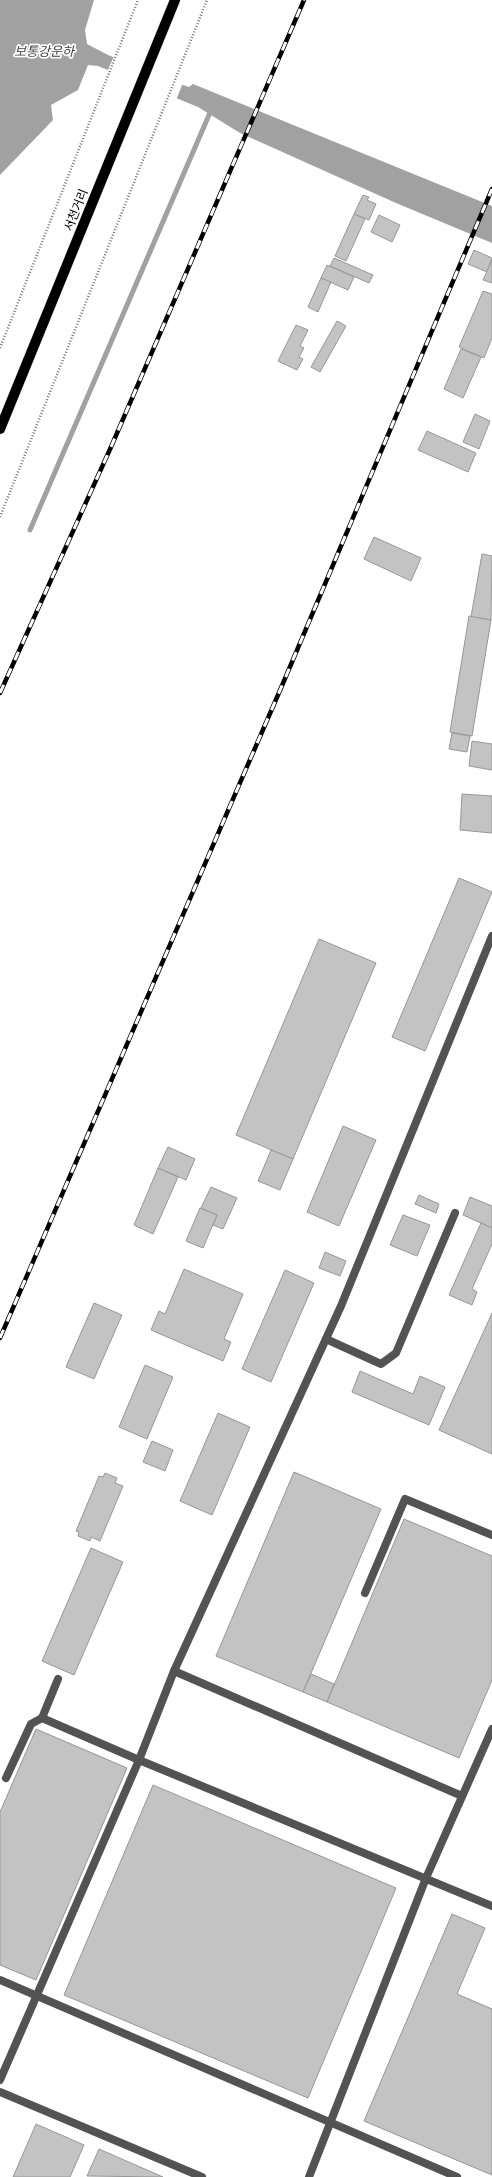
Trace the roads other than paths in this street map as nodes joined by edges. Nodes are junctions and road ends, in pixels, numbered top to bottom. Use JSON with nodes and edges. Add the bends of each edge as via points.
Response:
{"nodes":[{"id":1,"x":175,"y":0,"type":"edge"},
{"id":2,"x":0,"y":429,"type":"edge"},
{"id":3,"x":492,"y":936,"type":"edge"},
{"id":4,"x":455,"y":1213,"type":"dead end"},
{"id":5,"x":326,"y":1339,"type":"junction"},
{"id":6,"x":492,"y":1535,"type":"edge"},
{"id":7,"x":365,"y":1593,"type":"dead end"},
{"id":8,"x":174,"y":1671,"type":"junction"},
{"id":9,"x":58,"y":1679,"type":"dead end"},
{"id":10,"x":42,"y":1718,"type":"junction"},
{"id":11,"x":492,"y":1729,"type":"edge"},
{"id":12,"x":139,"y":1760,"type":"junction"},
{"id":13,"x":6,"y":1778,"type":"dead end"},
{"id":14,"x":462,"y":1796,"type":"junction"},
{"id":15,"x":426,"y":1878,"type":"junction"},
{"id":16,"x":492,"y":1906,"type":"edge"},
{"id":17,"x":0,"y":1980,"type":"edge"},
{"id":18,"x":38,"y":1996,"type":"junction"},
{"id":19,"x":0,"y":2080,"type":"edge"},
{"id":20,"x":0,"y":2092,"type":"edge"},
{"id":21,"x":332,"y":2122,"type":"junction"},
{"id":22,"x":202,"y":2177,"type":"edge"},
{"id":23,"x":309,"y":2177,"type":"edge"},
{"id":24,"x":458,"y":2177,"type":"edge"}],
"edges":[{"from":1,"to":2,"type":"main road","name":"서천거리"},
{"from":3,"to":5,"type":"lane"},
{"from":4,"to":5,"type":"lane","via":[[396,1353],[381,1364]]},
{"from":5,"to":8,"type":"lane"},
{"from":6,"to":7,"type":"lane","via":[[405,1498]]},
{"from":8,"to":12,"type":"lane"},
{"from":8,"to":14,"type":"lane"},
{"from":9,"to":10,"type":"lane"},
{"from":10,"to":12,"type":"lane"},
{"from":10,"to":13,"type":"lane","via":[[31,1724]]},
{"from":11,"to":14,"type":"lane"},
{"from":12,"to":15,"type":"lane"},
{"from":12,"to":18,"type":"lane"},
{"from":14,"to":15,"type":"lane"},
{"from":15,"to":16,"type":"lane"},
{"from":15,"to":21,"type":"lane"},
{"from":17,"to":18,"type":"lane"},
{"from":18,"to":19,"type":"lane"},
{"from":18,"to":21,"type":"lane"},
{"from":20,"to":22,"type":"lane"},
{"from":21,"to":23,"type":"lane"},
{"from":21,"to":24,"type":"lane"}]}
